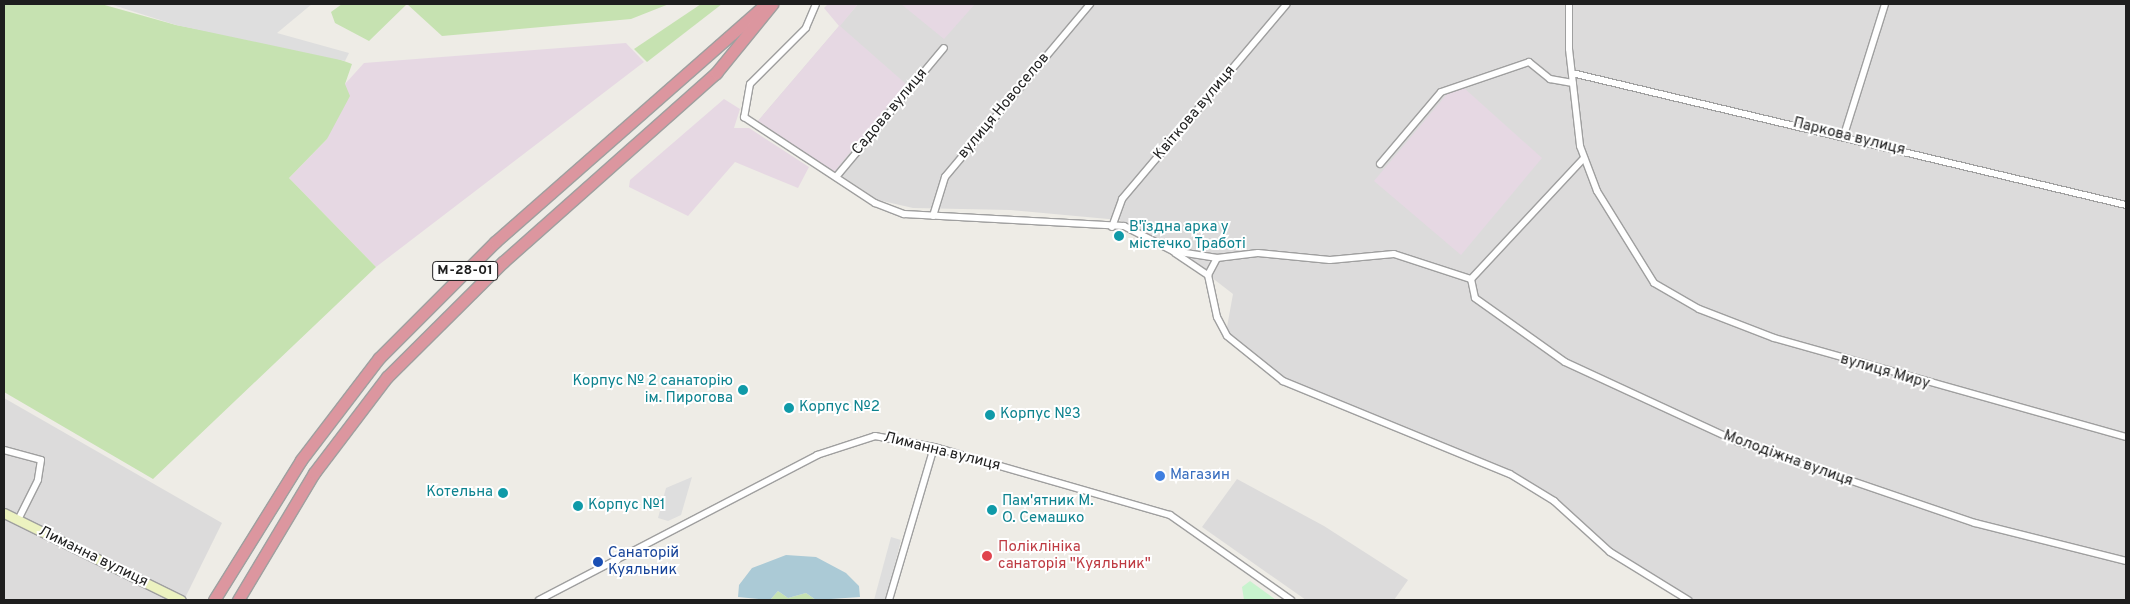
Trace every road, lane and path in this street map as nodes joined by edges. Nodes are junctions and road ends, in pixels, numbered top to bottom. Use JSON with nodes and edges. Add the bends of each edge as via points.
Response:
{"nodes":[{"id":1,"x":766,"y":4,"type":"edge"},
{"id":2,"x":772,"y":4,"type":"edge"},
{"id":3,"x":816,"y":4,"type":"edge"},
{"id":4,"x":1090,"y":4,"type":"edge"},
{"id":5,"x":1287,"y":4,"type":"edge"},
{"id":6,"x":1569,"y":4,"type":"edge"},
{"id":7,"x":1886,"y":4,"type":"edge"},
{"id":8,"x":944,"y":48,"type":"dead end"},
{"id":9,"x":1572,"y":73,"type":"junction"},
{"id":10,"x":1573,"y":83,"type":"junction"},
{"id":11,"x":1844,"y":135,"type":"junction"},
{"id":12,"x":1584,"y":158,"type":"junction"},
{"id":13,"x":1380,"y":164,"type":"dead end"},
{"id":14,"x":836,"y":177,"type":"junction"},
{"id":15,"x":2126,"y":205,"type":"edge"},
{"id":16,"x":933,"y":216,"type":"junction"},
{"id":17,"x":1124,"y":226,"type":"junction"},
{"id":18,"x":1112,"y":227,"type":"junction"},
{"id":19,"x":1118,"y":234,"type":"dead end"},
{"id":20,"x":1173,"y":251,"type":"junction"},
{"id":21,"x":1217,"y":258,"type":"junction"},
{"id":22,"x":1208,"y":275,"type":"junction"},
{"id":23,"x":1471,"y":279,"type":"junction"},
{"id":24,"x":2126,"y":437,"type":"edge"},
{"id":25,"x":934,"y":447,"type":"junction"},
{"id":26,"x":4,"y":450,"type":"edge"},
{"id":27,"x":4,"y":514,"type":"edge"},
{"id":28,"x":18,"y":520,"type":"junction"},
{"id":29,"x":2126,"y":561,"type":"edge"},
{"id":30,"x":545,"y":598,"type":"edge"},
{"id":31,"x":239,"y":599,"type":"edge"},
{"id":32,"x":181,"y":600,"type":"edge"},
{"id":33,"x":214,"y":600,"type":"edge"},
{"id":34,"x":538,"y":600,"type":"edge"},
{"id":35,"x":889,"y":600,"type":"edge"},
{"id":36,"x":1290,"y":600,"type":"edge"},
{"id":37,"x":1688,"y":600,"type":"edge"}],
"edges":[{"from":1,"to":33,"type":"highway","number":"М-28-01","via":[[495,242],[379,358],[301,460]]},
{"from":2,"to":31,"type":"highway","number":"М-28-01","via":[[716,73],[503,262],[387,377],[314,473]]},
{"from":3,"to":14,"type":"street","via":[[806,28],[750,84],[744,117]]},
{"from":4,"to":16,"type":"street","name":"вулиця Новоселов","via":[[945,177]]},
{"from":5,"to":18,"type":"street","name":"Квіткова вулиця","via":[[1122,199]]},
{"from":6,"to":9,"type":"street"},
{"from":7,"to":11,"type":"street"},
{"from":8,"to":14,"type":"street","name":"Садова вулиця"},
{"from":9,"to":10,"type":"street"},
{"from":9,"to":11,"type":"street","name":"Паркова вулиця"},
{"from":10,"to":12,"type":"street"},
{"from":10,"to":13,"type":"street","via":[[1550,79],[1529,62],[1441,92]]},
{"from":11,"to":15,"type":"street","name":"Паркова вулиця"},
{"from":12,"to":23,"type":"street"},
{"from":12,"to":24,"type":"street","name":"вулиця Миру","via":[[1597,191],[1654,283],[1699,309],[1774,338]]},
{"from":14,"to":16,"type":"street","via":[[876,203],[904,214]]},
{"from":16,"to":18,"type":"street"},
{"from":17,"to":18,"type":"street"},
{"from":17,"to":19,"type":"street"},
{"from":17,"to":20,"type":"street"},
{"from":20,"to":21,"type":"street"},
{"from":20,"to":22,"type":"street"},
{"from":21,"to":22,"type":"street"},
{"from":21,"to":23,"type":"street","via":[[1258,253],[1330,260],[1394,254]]},
{"from":22,"to":37,"type":"street","via":[[1217,318],[1227,336],[1283,381],[1510,474],[1554,501],[1610,552]]},
{"from":23,"to":29,"type":"street","name":"Молодіжна вулиця","via":[[1475,298],[1566,362],[1738,442],[1975,523]]},
{"from":25,"to":30,"type":"street","name":"Лиманна вулиця","via":[[875,436],[836,446]]},
{"from":25,"to":35,"type":"street"},
{"from":25,"to":36,"type":"street","name":"Лиманна вулиця","via":[[1170,514]]},
{"from":26,"to":28,"type":"street","via":[[41,460],[38,480]]},
{"from":27,"to":28,"type":"main road","name":"Лиманна вулиця"},
{"from":28,"to":32,"type":"main road","name":"Лиманна вулиця"},
{"from":30,"to":34,"type":"street","name":"Лиманна вулиця"}]}
